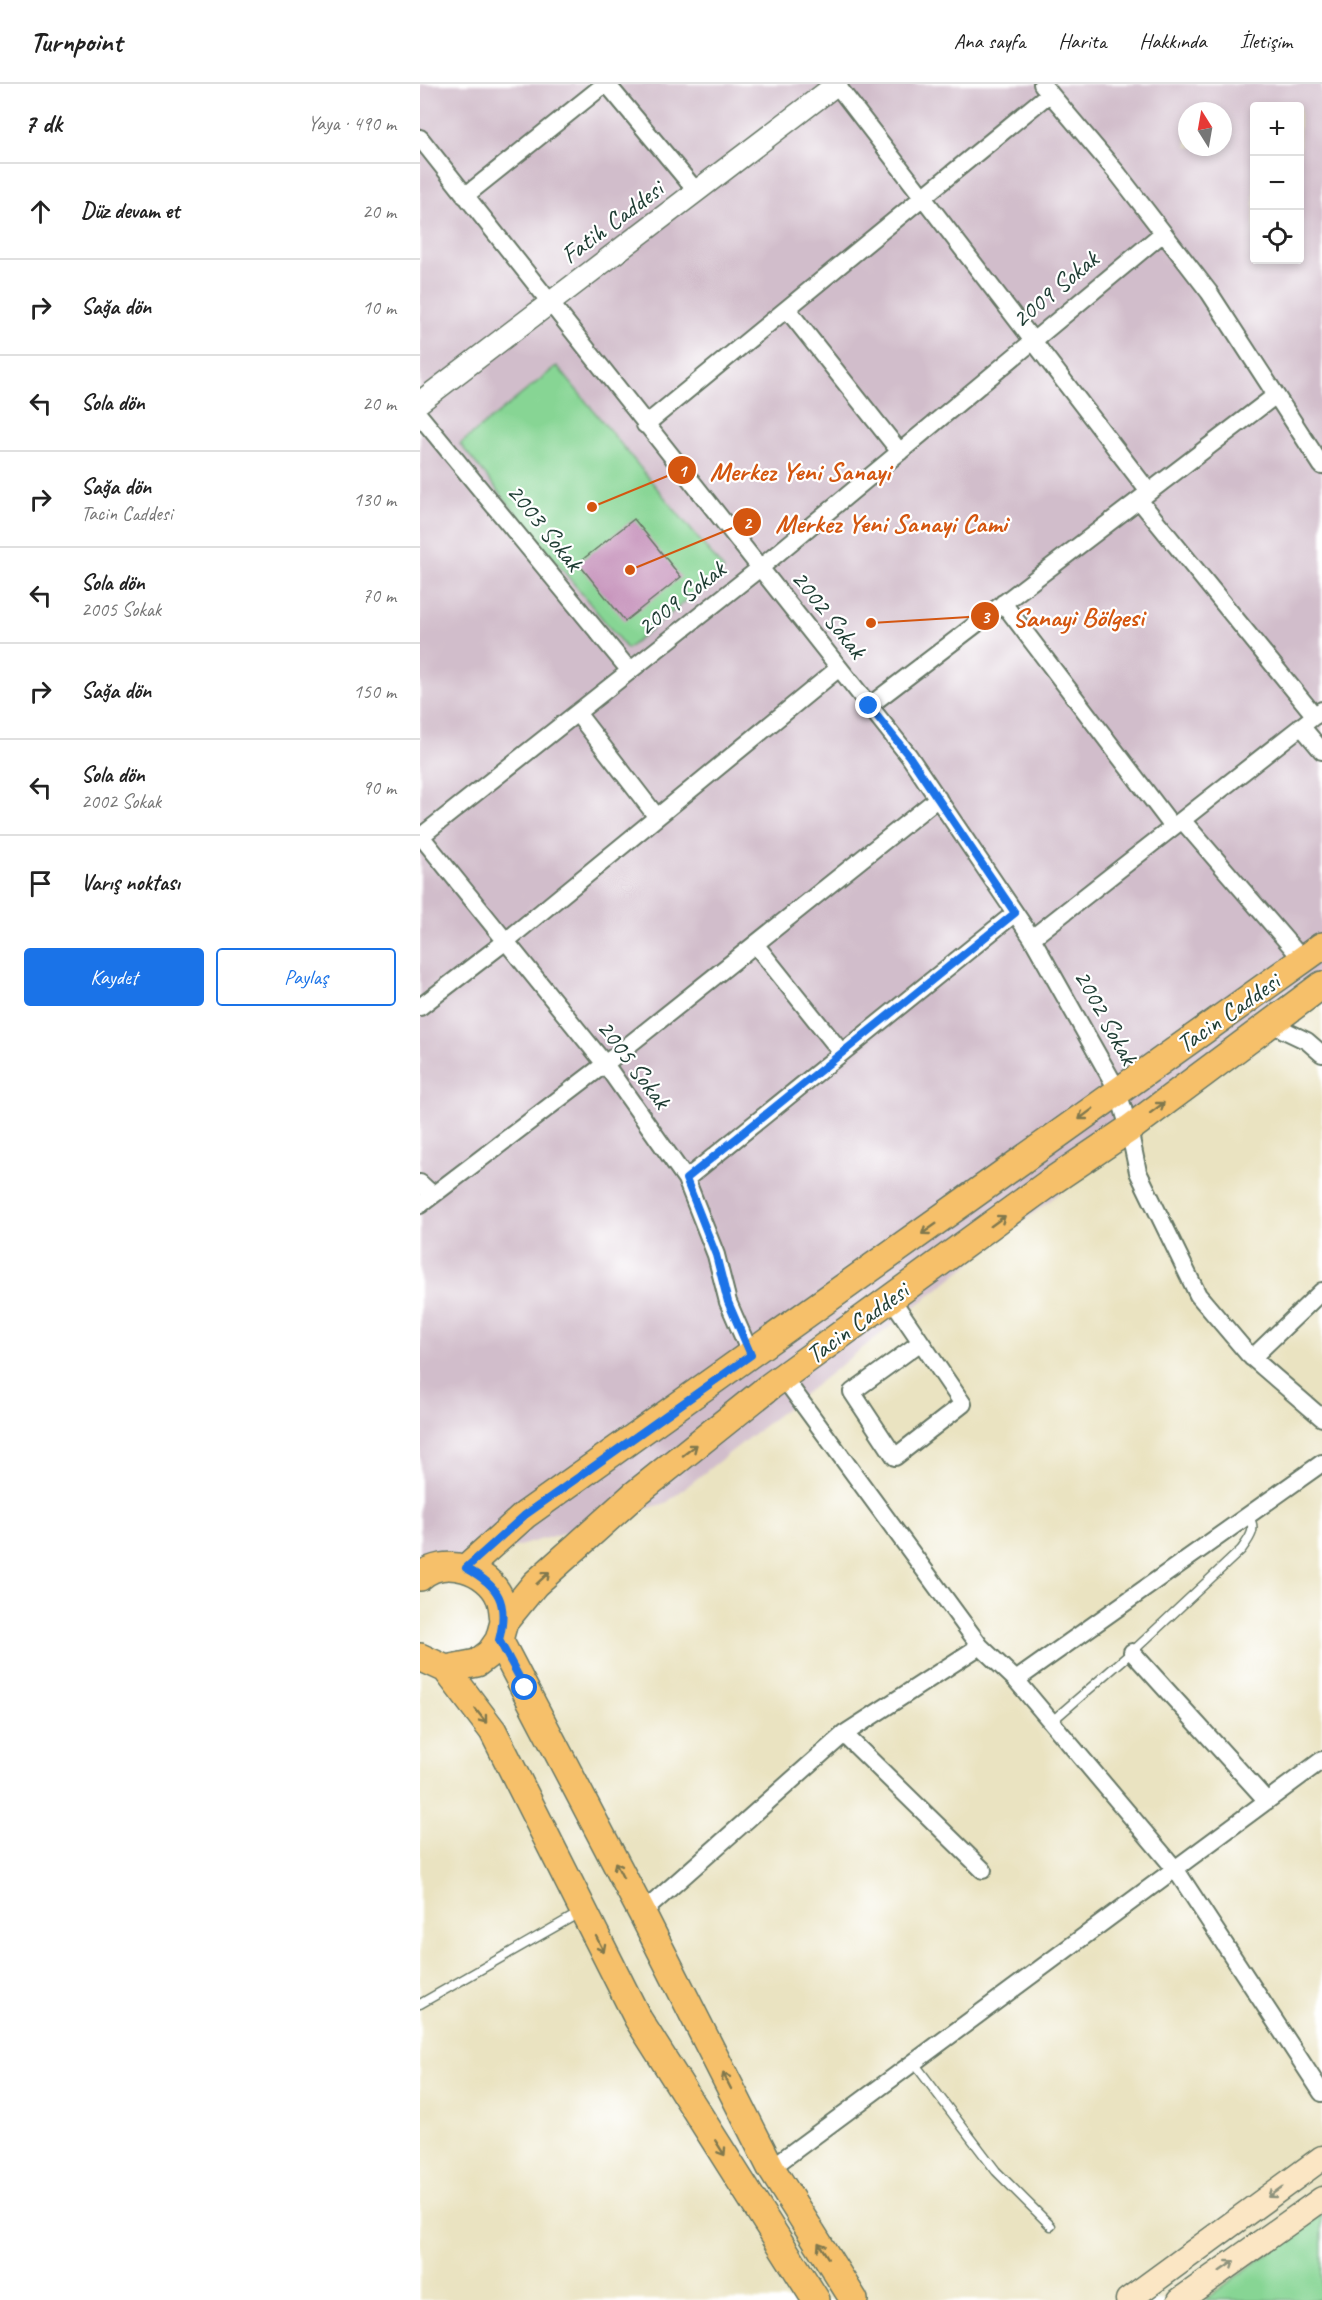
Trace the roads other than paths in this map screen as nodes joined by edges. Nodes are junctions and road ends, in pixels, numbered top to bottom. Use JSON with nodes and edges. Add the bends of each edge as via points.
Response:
{"nodes":[{"id":1,"x":606,"y":84,"type":"edge"},
{"id":2,"x":837,"y":84,"type":"edge"},
{"id":3,"x":1046,"y":89,"type":"edge"},
{"id":4,"x":423,"y":149,"type":"edge"},
{"id":5,"x":697,"y":192,"type":"junction"},
{"id":6,"x":465,"y":196,"type":"junction"},
{"id":7,"x":923,"y":197,"type":"junction"},
{"id":8,"x":1163,"y":233,"type":"junction"},
{"id":9,"x":549,"y":304,"type":"junction"},
{"id":10,"x":787,"y":309,"type":"junction"},
{"id":11,"x":1032,"y":342,"type":"junction"},
{"id":12,"x":1276,"y":395,"type":"junction"},
{"id":13,"x":420,"y":402,"type":"edge"},
{"id":14,"x":420,"y":416,"type":"edge"},
{"id":15,"x":645,"y":424,"type":"junction"},
{"id":16,"x":900,"y":452,"type":"junction"},
{"id":17,"x":1322,"y":466,"type":"edge"},
{"id":18,"x":1144,"y":496,"type":"junction"},
{"id":19,"x":760,"y":568,"type":"junction"},
{"id":20,"x":1003,"y":603,"type":"junction"},
{"id":21,"x":839,"y":668,"type":"junction"},
{"id":22,"x":630,"y":671,"type":"junction"},
{"id":23,"x":869,"y":706,"type":"junction"},
{"id":24,"x":1318,"y":713,"type":"edge"},
{"id":25,"x":577,"y":714,"type":"junction"},
{"id":26,"x":1301,"y":726,"type":"junction"},
{"id":27,"x":1322,"y":751,"type":"edge"},
{"id":28,"x":938,"y":798,"type":"junction"},
{"id":29,"x":657,"y":817,"type":"junction"},
{"id":30,"x":1178,"y":823,"type":"junction"},
{"id":31,"x":420,"y":836,"type":"edge"},
{"id":32,"x":1015,"y":913,"type":"junction"},
{"id":33,"x":1032,"y":938,"type":"junction"},
{"id":34,"x":506,"y":941,"type":"junction"},
{"id":35,"x":755,"y":944,"type":"junction"},
{"id":36,"x":1312,"y":953,"type":"edge"},
{"id":37,"x":1322,"y":985,"type":"edge"},
{"id":38,"x":420,"y":1006,"type":"edge"},
{"id":39,"x":1269,"y":1023,"type":"junction"},
{"id":40,"x":842,"y":1053,"type":"junction"},
{"id":41,"x":1322,"y":1054,"type":"edge"},
{"id":42,"x":605,"y":1064,"type":"junction"},
{"id":43,"x":1118,"y":1091,"type":"junction"},
{"id":44,"x":1129,"y":1129,"type":"junction"},
{"id":45,"x":686,"y":1179,"type":"junction"},
{"id":46,"x":420,"y":1182,"type":"edge"},
{"id":47,"x":427,"y":1200,"type":"edge"},
{"id":48,"x":1322,"y":1292,"type":"edge"},
{"id":49,"x":891,"y":1298,"type":"junction"},
{"id":50,"x":921,"y":1342,"type":"junction"},
{"id":51,"x":751,"y":1355,"type":"junction"},
{"id":52,"x":1252,"y":1358,"type":"junction"},
{"id":53,"x":783,"y":1377,"type":"junction"},
{"id":54,"x":1322,"y":1418,"type":"edge"},
{"id":55,"x":1322,"y":1463,"type":"edge"},
{"id":56,"x":1248,"y":1516,"type":"junction"},
{"id":57,"x":466,"y":1568,"type":"junction"},
{"id":58,"x":421,"y":1575,"type":"edge"},
{"id":59,"x":502,"y":1631,"type":"junction"},
{"id":60,"x":980,"y":1646,"type":"junction"},
{"id":61,"x":1132,"y":1652,"type":"junction"},
{"id":62,"x":420,"y":1657,"type":"edge"},
{"id":63,"x":446,"y":1669,"type":"junction"},
{"id":64,"x":1016,"y":1680,"type":"junction"},
{"id":65,"x":1051,"y":1722,"type":"junction"},
{"id":66,"x":844,"y":1734,"type":"junction"},
{"id":67,"x":1322,"y":1760,"type":"edge"},
{"id":68,"x":1267,"y":1801,"type":"junction"},
{"id":69,"x":983,"y":1870,"type":"dead end"},
{"id":70,"x":1176,"y":1870,"type":"junction"},
{"id":71,"x":583,"y":1910,"type":"junction"},
{"id":72,"x":642,"y":1913,"type":"junction"},
{"id":73,"x":420,"y":2004,"type":"edge"},
{"id":74,"x":914,"y":2063,"type":"junction"},
{"id":75,"x":1322,"y":2093,"type":"edge"},
{"id":76,"x":1322,"y":2158,"type":"edge"},
{"id":77,"x":771,"y":2168,"type":"junction"},
{"id":78,"x":1322,"y":2199,"type":"edge"},
{"id":79,"x":1051,"y":2226,"type":"dead end"},
{"id":80,"x":816,"y":2300,"type":"edge"},
{"id":81,"x":854,"y":2300,"type":"edge"},
{"id":82,"x":1128,"y":2300,"type":"edge"},
{"id":83,"x":1179,"y":2300,"type":"edge"}],
"edges":[{"from":1,"to":5,"type":"street"},
{"from":1,"to":6,"type":"street"},
{"from":2,"to":5,"type":"street","name":"Fatih Caddesi"},
{"from":2,"to":7,"type":"street"},
{"from":3,"to":7,"type":"street"},
{"from":3,"to":8,"type":"street"},
{"from":4,"to":6,"type":"street","name":"2002 Sokak"},
{"from":5,"to":9,"type":"street","name":"Fatih Caddesi"},
{"from":6,"to":9,"type":"street","name":"2002 Sokak"},
{"from":7,"to":10,"type":"street"},
{"from":7,"to":11,"type":"street"},
{"from":8,"to":11,"type":"street","name":"2009 Sokak"},
{"from":8,"to":12,"type":"street","via":[[1209,292]]},
{"from":9,"to":13,"type":"street","name":"Fatih Caddesi"},
{"from":9,"to":15,"type":"street","name":"2002 Sokak"},
{"from":10,"to":15,"type":"street"},
{"from":10,"to":16,"type":"street"},
{"from":11,"to":16,"type":"street","name":"2009 Sokak"},
{"from":11,"to":18,"type":"street"},
{"from":12,"to":17,"type":"street"},
{"from":12,"to":18,"type":"street"},
{"from":14,"to":22,"type":"street","name":"2003 Sokak"},
{"from":15,"to":19,"type":"street","name":"2002 Sokak"},
{"from":16,"to":19,"type":"street","name":"2009 Sokak"},
{"from":18,"to":20,"type":"street"},
{"from":18,"to":24,"type":"street"},
{"from":19,"to":21,"type":"street","name":"2002 Sokak"},
{"from":19,"to":22,"type":"street","name":"2009 Sokak"},
{"from":20,"to":23,"type":"street"},
{"from":20,"to":30,"type":"street"},
{"from":21,"to":23,"type":"street","name":"2002 Sokak"},
{"from":21,"to":29,"type":"street"},
{"from":22,"to":25,"type":"street","name":"2009 Sokak"},
{"from":23,"to":28,"type":"street","name":"2002 Sokak"},
{"from":24,"to":26,"type":"street"},
{"from":25,"to":29,"type":"street"},
{"from":25,"to":31,"type":"street","name":"2009 Sokak"},
{"from":26,"to":27,"type":"street"},
{"from":26,"to":30,"type":"street"},
{"from":28,"to":32,"type":"street","name":"2002 Sokak"},
{"from":28,"to":35,"type":"street"},
{"from":29,"to":34,"type":"street"},
{"from":30,"to":33,"type":"street"},
{"from":30,"to":36,"type":"street"},
{"from":31,"to":34,"type":"street","name":"2005 Sokak"},
{"from":32,"to":33,"type":"street","name":"2002 Sokak"},
{"from":32,"to":40,"type":"street"},
{"from":33,"to":43,"type":"street","name":"2002 Sokak"},
{"from":34,"to":38,"type":"street"},
{"from":34,"to":42,"type":"street","name":"2005 Sokak"},
{"from":35,"to":40,"type":"street"},
{"from":35,"to":42,"type":"street"},
{"from":36,"to":43,"type":"main road","name":"Tacin Caddesi"},
{"from":37,"to":39,"type":"main road","name":"Tacin Caddesi"},
{"from":39,"to":41,"type":"street","via":[[1307,1041]]},
{"from":44,"to":39,"type":"main road","name":"Tacin Caddesi","one_way":true},
{"from":40,"to":45,"type":"street"},
{"from":42,"to":45,"type":"street","name":"2005 Sokak"},
{"from":42,"to":47,"type":"street"},
{"from":43,"to":44,"type":"street","name":"2002 Sokak"},
{"from":43,"to":51,"type":"main road","name":"Tacin Caddesi","one_way":true},
{"from":49,"to":44,"type":"main road","name":"Tacin Caddesi","one_way":true},
{"from":44,"to":52,"type":"street","name":"2002 Sokak","via":[[1138,1172],[1198,1294]]},
{"from":45,"to":51,"type":"street","name":"2005 Sokak","via":[[716,1255],[728,1302]]},
{"from":46,"to":47,"type":"street"},
{"from":48,"to":52,"type":"street"},
{"from":49,"to":50,"type":"street"},
{"from":49,"to":53,"type":"main road","name":"Tacin Caddesi"},
{"from":50,"to":50,"type":"street","via":[[963,1404],[895,1457],[852,1392]]},
{"from":51,"to":57,"type":"main road","name":"Tacin Caddesi","via":[[525,1515]]},
{"from":52,"to":54,"type":"street","name":"2002 Sokak"},
{"from":59,"to":53,"type":"main road","name":"Tacin Caddesi","one_way":true,"via":[[535,1584],[634,1495]]},
{"from":53,"to":60,"type":"street"},
{"from":55,"to":56,"type":"street"},
{"from":56,"to":61,"type":"lane","via":[[1252,1536],[1241,1550]]},
{"from":56,"to":64,"type":"street"},
{"from":57,"to":58,"type":"main road","via":[[442,1567]]},
{"from":57,"to":59,"type":"main road","via":[[487,1579],[500,1598]]},
{"from":59,"to":63,"type":"main road","name":"Tacin Caddesi","via":[[490,1653],[477,1663]]},
{"from":72,"to":59,"type":"main road","one_way":true},
{"from":60,"to":64,"type":"street"},
{"from":60,"to":66,"type":"street"},
{"from":61,"to":65,"type":"lane"},
{"from":61,"to":68,"type":"street"},
{"from":62,"to":63,"type":"main road"},
{"from":63,"to":71,"type":"main road","one_way":true,"via":[[493,1731]]},
{"from":64,"to":65,"type":"street"},
{"from":65,"to":70,"type":"street"},
{"from":66,"to":69,"type":"street"},
{"from":66,"to":72,"type":"street"},
{"from":67,"to":68,"type":"street"},
{"from":68,"to":70,"type":"street"},
{"from":70,"to":74,"type":"street"},
{"from":70,"to":75,"type":"street"},
{"from":71,"to":73,"type":"lane"},
{"from":71,"to":80,"type":"main road","one_way":true,"via":[[638,2019]]},
{"from":77,"to":72,"type":"main road","one_way":true},
{"from":74,"to":77,"type":"street"},
{"from":74,"to":79,"type":"lane","via":[[996,2171]]},
{"from":76,"to":82,"type":"main road","one_way":true},
{"from":81,"to":77,"type":"main road","one_way":true},
{"from":83,"to":78,"type":"main road","one_way":true}]}
